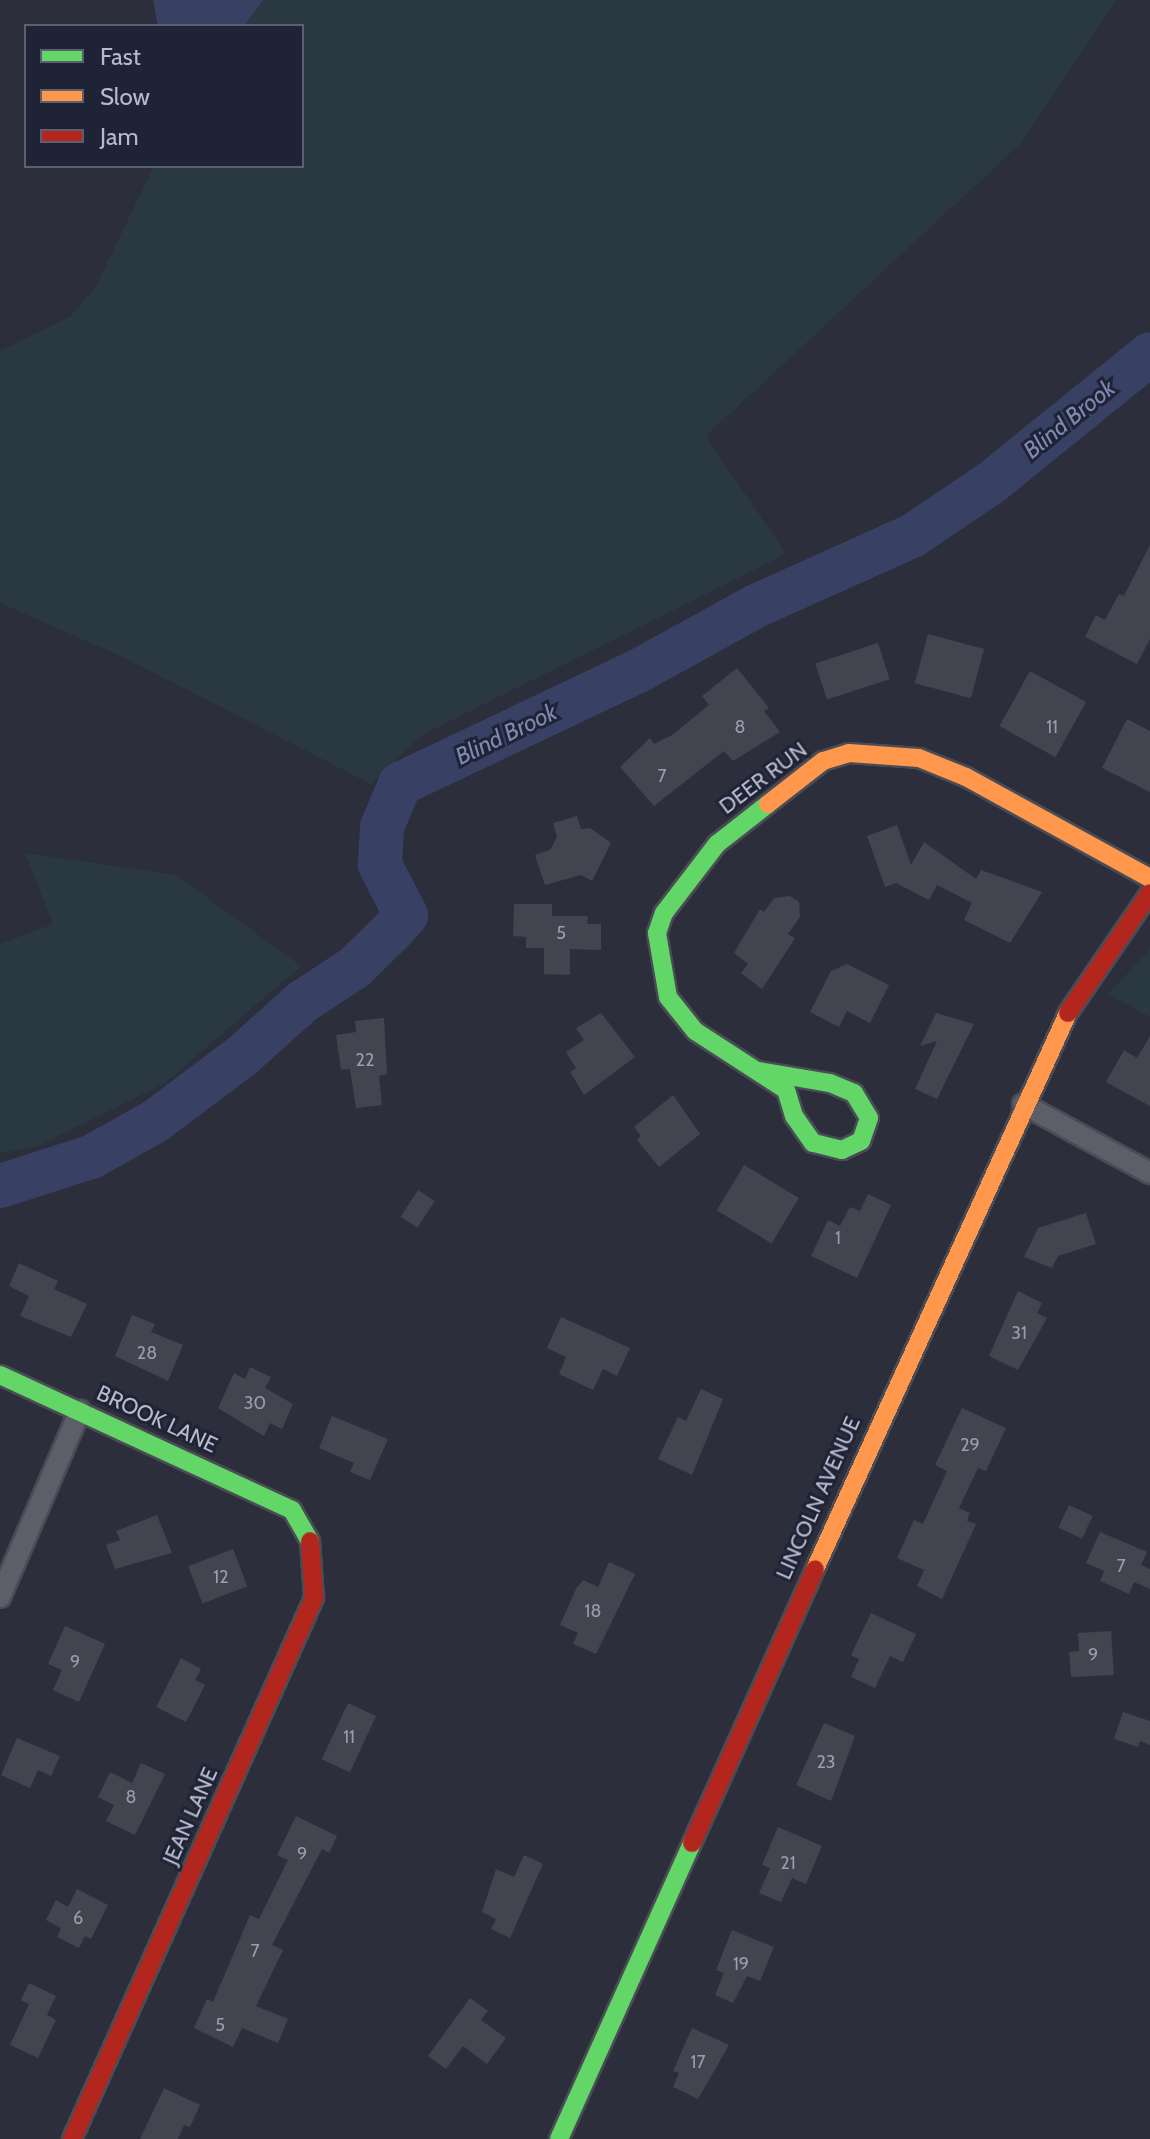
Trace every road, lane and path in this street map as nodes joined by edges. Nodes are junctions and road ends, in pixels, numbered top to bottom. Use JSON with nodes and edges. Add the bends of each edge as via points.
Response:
{"nodes":[{"id":1,"x":1150,"y":878,"type":"edge"},
{"id":2,"x":1150,"y":893,"type":"edge"},
{"id":3,"x":759,"y":1071,"type":"junction"},
{"id":4,"x":1023,"y":1104,"type":"junction"},
{"id":5,"x":1150,"y":1173,"type":"edge"},
{"id":6,"x":0,"y":1375,"type":"edge"},
{"id":7,"x":80,"y":1410,"type":"junction"},
{"id":8,"x":292,"y":1510,"type":"joint"},
{"id":9,"x":0,"y":1597,"type":"edge"},
{"id":10,"x":72,"y":2139,"type":"edge"},
{"id":11,"x":559,"y":2139,"type":"edge"}],
"edges":[{"from":1,"to":3,"type":"street","name":"DEER RUN","via":[[966,777],[919,758],[849,753],[823,761],[717,844],[664,913],[657,933],[668,997],[695,1031]]},
{"from":2,"to":4,"type":"street","name":"LINCOLN AVENUE","via":[[1085,983]]},
{"from":3,"to":3,"type":"street","name":"DEER RUN","via":[[830,1083],[854,1093],[869,1118],[861,1141],[842,1150],[813,1143],[794,1116],[786,1090]]},
{"from":4,"to":5,"type":"street"},
{"from":4,"to":11,"type":"street","name":"LINCOLN AVENUE"},
{"from":6,"to":7,"type":"street","name":"BROOK LANE"},
{"from":7,"to":8,"type":"street","name":"BROOK LANE"},
{"from":7,"to":9,"type":"street"},
{"from":8,"to":10,"type":"street","name":"JEAN LANE","via":[[310,1536],[314,1598]]}]}
